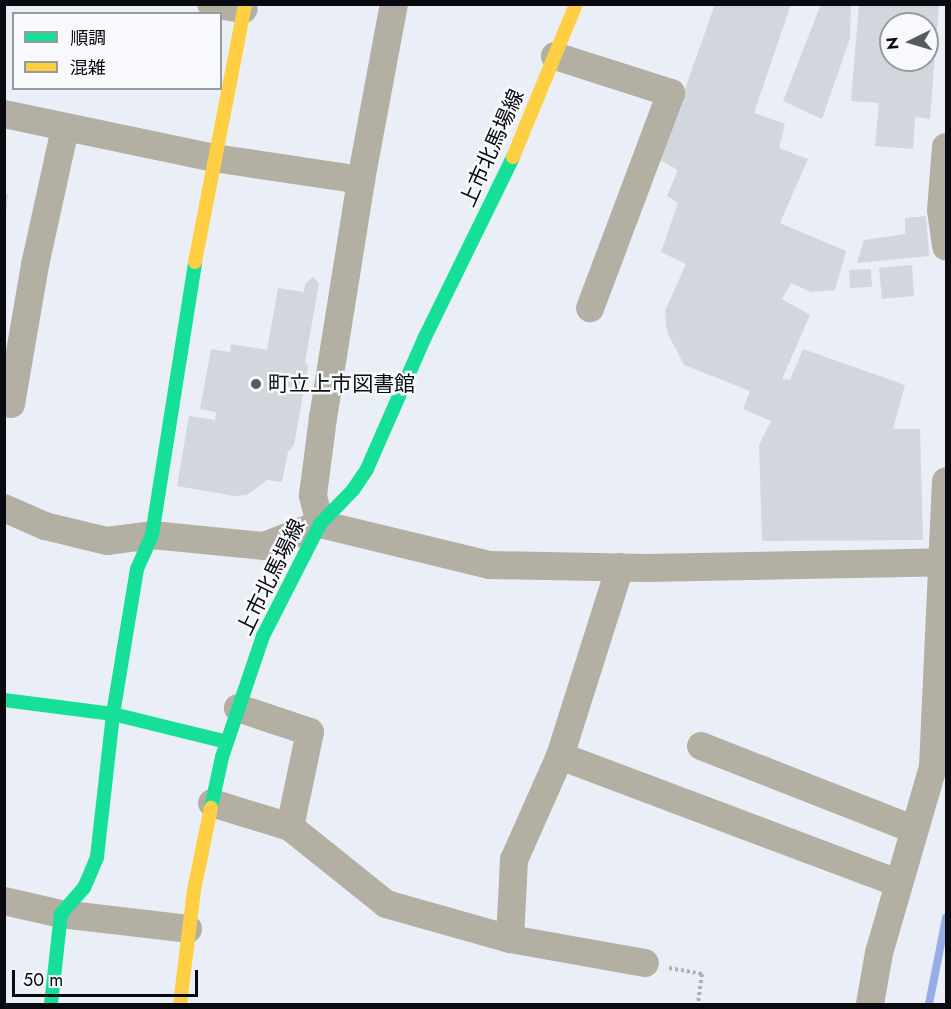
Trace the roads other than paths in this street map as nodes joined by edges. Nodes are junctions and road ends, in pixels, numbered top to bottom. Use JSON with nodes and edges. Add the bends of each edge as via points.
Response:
{"nodes":[{"id":1,"x":211,"y":4,"type":"edge"},
{"id":2,"x":394,"y":4,"type":"edge"},
{"id":3,"x":576,"y":4,"type":"edge"},
{"id":4,"x":245,"y":7,"type":"edge"},
{"id":5,"x":555,"y":56,"type":"junction"},
{"id":6,"x":4,"y":114,"type":"edge"},
{"id":7,"x":65,"y":128,"type":"junction"},
{"id":8,"x":946,"y":147,"type":"edge"},
{"id":9,"x":214,"y":158,"type":"junction"},
{"id":10,"x":361,"y":180,"type":"junction"},
{"id":11,"x":944,"y":210,"type":"edge"},
{"id":12,"x":946,"y":247,"type":"edge"},
{"id":13,"x":590,"y":308,"type":"dead end"},
{"id":14,"x":11,"y":404,"type":"dead end"},
{"id":15,"x":946,"y":481,"type":"edge"},
{"id":16,"x":4,"y":508,"type":"edge"},
{"id":17,"x":320,"y":524,"type":"junction"},
{"id":18,"x":152,"y":535,"type":"junction"},
{"id":19,"x":944,"y":562,"type":"edge"},
{"id":20,"x":620,"y":567,"type":"junction"},
{"id":21,"x":4,"y":700,"type":"edge"},
{"id":22,"x":238,"y":708,"type":"junction"},
{"id":23,"x":113,"y":714,"type":"junction"},
{"id":24,"x":227,"y":742,"type":"junction"},
{"id":25,"x":701,"y":746,"type":"dead end"},
{"id":26,"x":561,"y":756,"type":"junction"},
{"id":27,"x":212,"y":803,"type":"junction"},
{"id":28,"x":290,"y":827,"type":"junction"},
{"id":29,"x":913,"y":829,"type":"junction"},
{"id":30,"x":898,"y":883,"type":"junction"},
{"id":31,"x":4,"y":902,"type":"edge"},
{"id":32,"x":61,"y":914,"type":"junction"},
{"id":33,"x":188,"y":929,"type":"junction"},
{"id":34,"x":510,"y":939,"type":"junction"},
{"id":35,"x":645,"y":963,"type":"road end"},
{"id":36,"x":51,"y":1005,"type":"edge"},
{"id":37,"x":180,"y":1005,"type":"edge"},
{"id":38,"x":870,"y":1005,"type":"edge"}],
"edges":[{"from":1,"to":4,"type":"street"},
{"from":2,"to":10,"type":"street"},
{"from":3,"to":5,"type":"street","name":"上市北馬場線"},
{"from":4,"to":9,"type":"street"},
{"from":5,"to":13,"type":"street","via":[[670,93]]},
{"from":5,"to":17,"type":"street","name":"上市北馬場線","via":[[503,180],[425,337],[367,469]]},
{"from":6,"to":7,"type":"street"},
{"from":7,"to":9,"type":"street"},
{"from":7,"to":14,"type":"street","via":[[35,265]]},
{"from":8,"to":11,"type":"street"},
{"from":9,"to":10,"type":"street"},
{"from":9,"to":18,"type":"street"},
{"from":10,"to":17,"type":"street","via":[[313,495]]},
{"from":11,"to":12,"type":"street"},
{"from":15,"to":19,"type":"street"},
{"from":16,"to":18,"type":"street","via":[[45,526],[108,541]]},
{"from":17,"to":18,"type":"street","via":[[264,546]]},
{"from":17,"to":20,"type":"street","via":[[490,565]]},
{"from":17,"to":22,"type":"street","name":"上市北馬場線","via":[[263,636]]},
{"from":18,"to":23,"type":"street","via":[[137,569]]},
{"from":19,"to":20,"type":"street"},
{"from":19,"to":29,"type":"street","via":[[933,767]]},
{"from":20,"to":26,"type":"street"},
{"from":21,"to":23,"type":"street"},
{"from":22,"to":24,"type":"street","name":"上市北馬場線"},
{"from":22,"to":28,"type":"street","via":[[310,732]]},
{"from":23,"to":24,"type":"street"},
{"from":23,"to":32,"type":"street","via":[[97,856],[84,888]]},
{"from":24,"to":27,"type":"street","name":"上市北馬場線"},
{"from":25,"to":29,"type":"street"},
{"from":26,"to":30,"type":"street"},
{"from":26,"to":34,"type":"street","via":[[514,860]]},
{"from":27,"to":28,"type":"street"},
{"from":27,"to":33,"type":"street","name":"上市北馬場線"},
{"from":28,"to":34,"type":"street","via":[[386,904]]},
{"from":29,"to":30,"type":"street"},
{"from":30,"to":38,"type":"street"},
{"from":31,"to":32,"type":"street"},
{"from":32,"to":33,"type":"street"},
{"from":32,"to":36,"type":"street"},
{"from":33,"to":37,"type":"street","name":"上市北馬場線"},
{"from":34,"to":35,"type":"street"}]}
